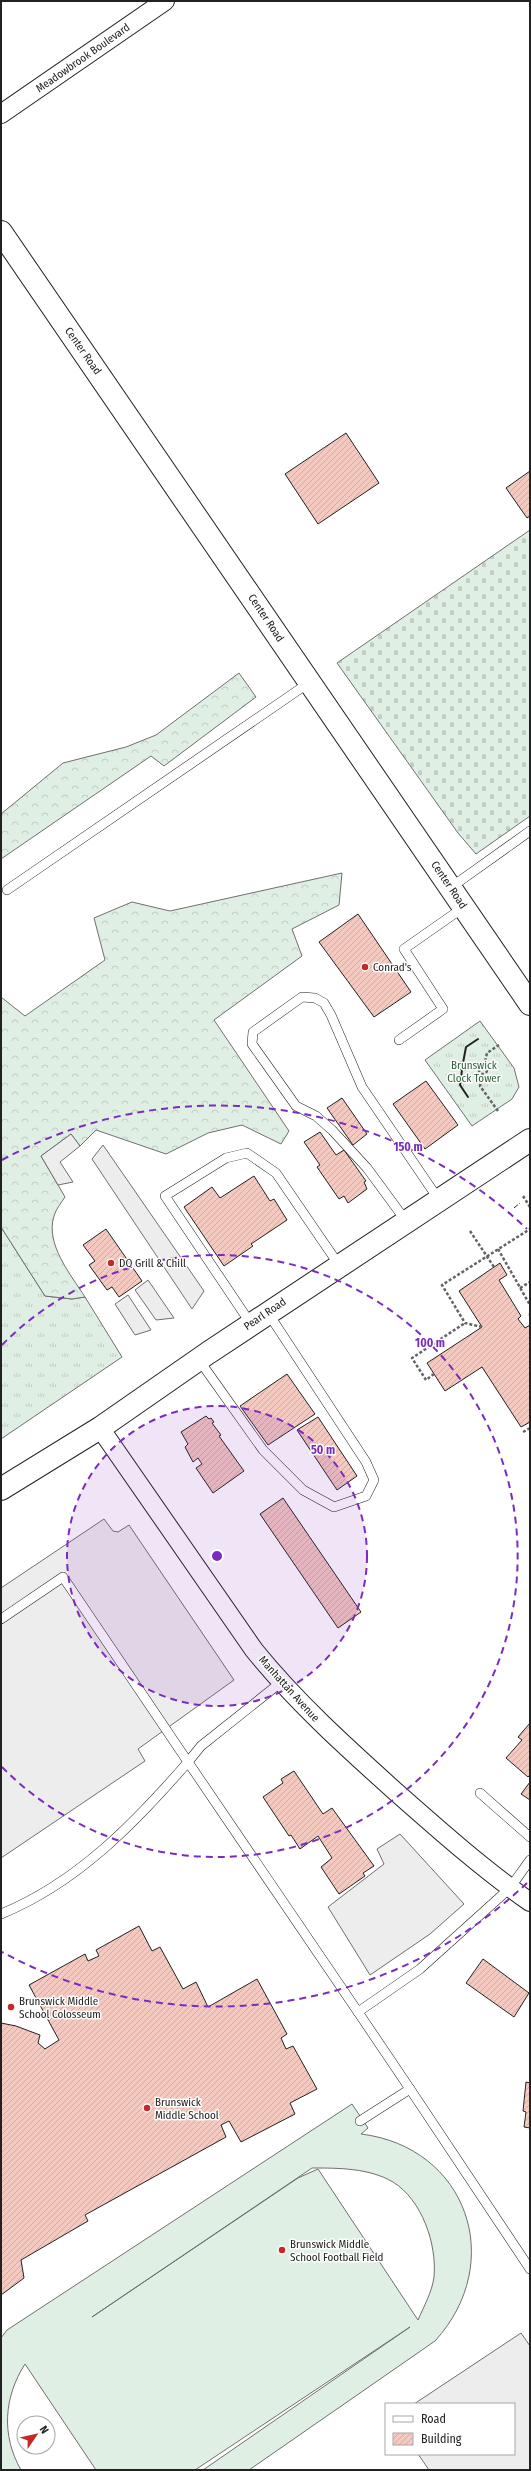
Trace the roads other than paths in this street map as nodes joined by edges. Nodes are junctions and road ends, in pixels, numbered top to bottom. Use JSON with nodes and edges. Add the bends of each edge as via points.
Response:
{"nodes":[{"id":1,"x":165,"y":1,"type":"edge"},
{"id":2,"x":1,"y":114,"type":"edge"},
{"id":3,"x":1,"y":232,"type":"edge"},
{"id":4,"x":310,"y":682,"type":"junction"},
{"id":5,"x":530,"y":831,"type":"edge"},
{"id":6,"x":450,"y":888,"type":"junction"},
{"id":7,"x":7,"y":890,"type":"dead end"},
{"id":8,"x":464,"y":907,"type":"junction"},
{"id":9,"x":530,"y":1004,"type":"edge"},
{"id":10,"x":400,"y":1040,"type":"dead end"},
{"id":11,"x":530,"y":1140,"type":"edge"},
{"id":12,"x":439,"y":1200,"type":"junction"},
{"id":13,"x":406,"y":1221,"type":"junction"},
{"id":14,"x":339,"y":1265,"type":"junction"},
{"id":15,"x":259,"y":1318,"type":"junction"},
{"id":16,"x":199,"y":1360,"type":"junction"},
{"id":17,"x":100,"y":1428,"type":"junction"},
{"id":18,"x":1,"y":1489,"type":"edge"},
{"id":19,"x":1,"y":1619,"type":"edge"},
{"id":20,"x":280,"y":1683,"type":"junction"},
{"id":21,"x":188,"y":1762,"type":"junction"},
{"id":22,"x":480,"y":1793,"type":"dead end"},
{"id":23,"x":530,"y":1837,"type":"edge"},
{"id":24,"x":530,"y":1860,"type":"edge"},
{"id":25,"x":510,"y":1888,"type":"junction"},
{"id":26,"x":530,"y":1902,"type":"edge"},
{"id":27,"x":1,"y":1914,"type":"edge"},
{"id":28,"x":358,"y":2012,"type":"junction"},
{"id":29,"x":410,"y":2089,"type":"junction"},
{"id":30,"x":360,"y":2121,"type":"dead end"},
{"id":31,"x":530,"y":2269,"type":"edge"}],
"edges":[{"from":1,"to":2,"type":"street","name":"Meadowbrook Boulevard"},
{"from":3,"to":4,"type":"main road","name":"Center Road"},
{"from":4,"to":6,"type":"main road","name":"Center Road"},
{"from":4,"to":7,"type":"lane"},
{"from":5,"to":6,"type":"lane"},
{"from":6,"to":8,"type":"main road","name":"Center Road"},
{"from":8,"to":9,"type":"main road","name":"Center Road"},
{"from":8,"to":10,"type":"lane","via":[[404,948],[443,1009]]},
{"from":11,"to":12,"type":"main road","name":"Pearl Road"},
{"from":12,"to":13,"type":"main road","name":"Pearl Road"},
{"from":12,"to":13,"type":"lane","via":[[362,1087],[324,1003],[315,998],[302,997],[253,1032],[252,1044],[296,1106],[316,1116],[332,1130],[367,1168]]},
{"from":13,"to":14,"type":"main road","name":"Pearl Road"},
{"from":14,"to":15,"type":"main road","name":"Pearl Road"},
{"from":14,"to":15,"type":"lane","via":[[276,1173],[246,1153],[226,1158],[165,1196]]},
{"from":15,"to":16,"type":"main road","name":"Pearl Road"},
{"from":15,"to":16,"type":"lane","via":[[366,1462],[374,1480],[366,1496],[334,1508],[303,1490],[263,1450]]},
{"from":16,"to":17,"type":"main road","name":"Pearl Road"},
{"from":17,"to":18,"type":"main road","name":"Pearl Road"},
{"from":17,"to":20,"type":"street","name":"Manhattan Avenue","via":[[254,1650]]},
{"from":19,"to":21,"type":"lane","via":[[62,1577]]},
{"from":20,"to":21,"type":"lane","via":[[201,1746]]},
{"from":20,"to":25,"type":"street","name":"Manhattan Avenue","via":[[380,1778]]},
{"from":21,"to":27,"type":"lane","via":[[106,1849],[73,1874]]},
{"from":21,"to":28,"type":"lane"},
{"from":22,"to":23,"type":"lane"},
{"from":24,"to":25,"type":"lane"},
{"from":25,"to":26,"type":"street","name":"Manhattan Avenue"},
{"from":25,"to":28,"type":"lane","via":[[420,1969]]},
{"from":28,"to":29,"type":"lane"},
{"from":29,"to":30,"type":"lane"},
{"from":29,"to":31,"type":"lane"}]}
